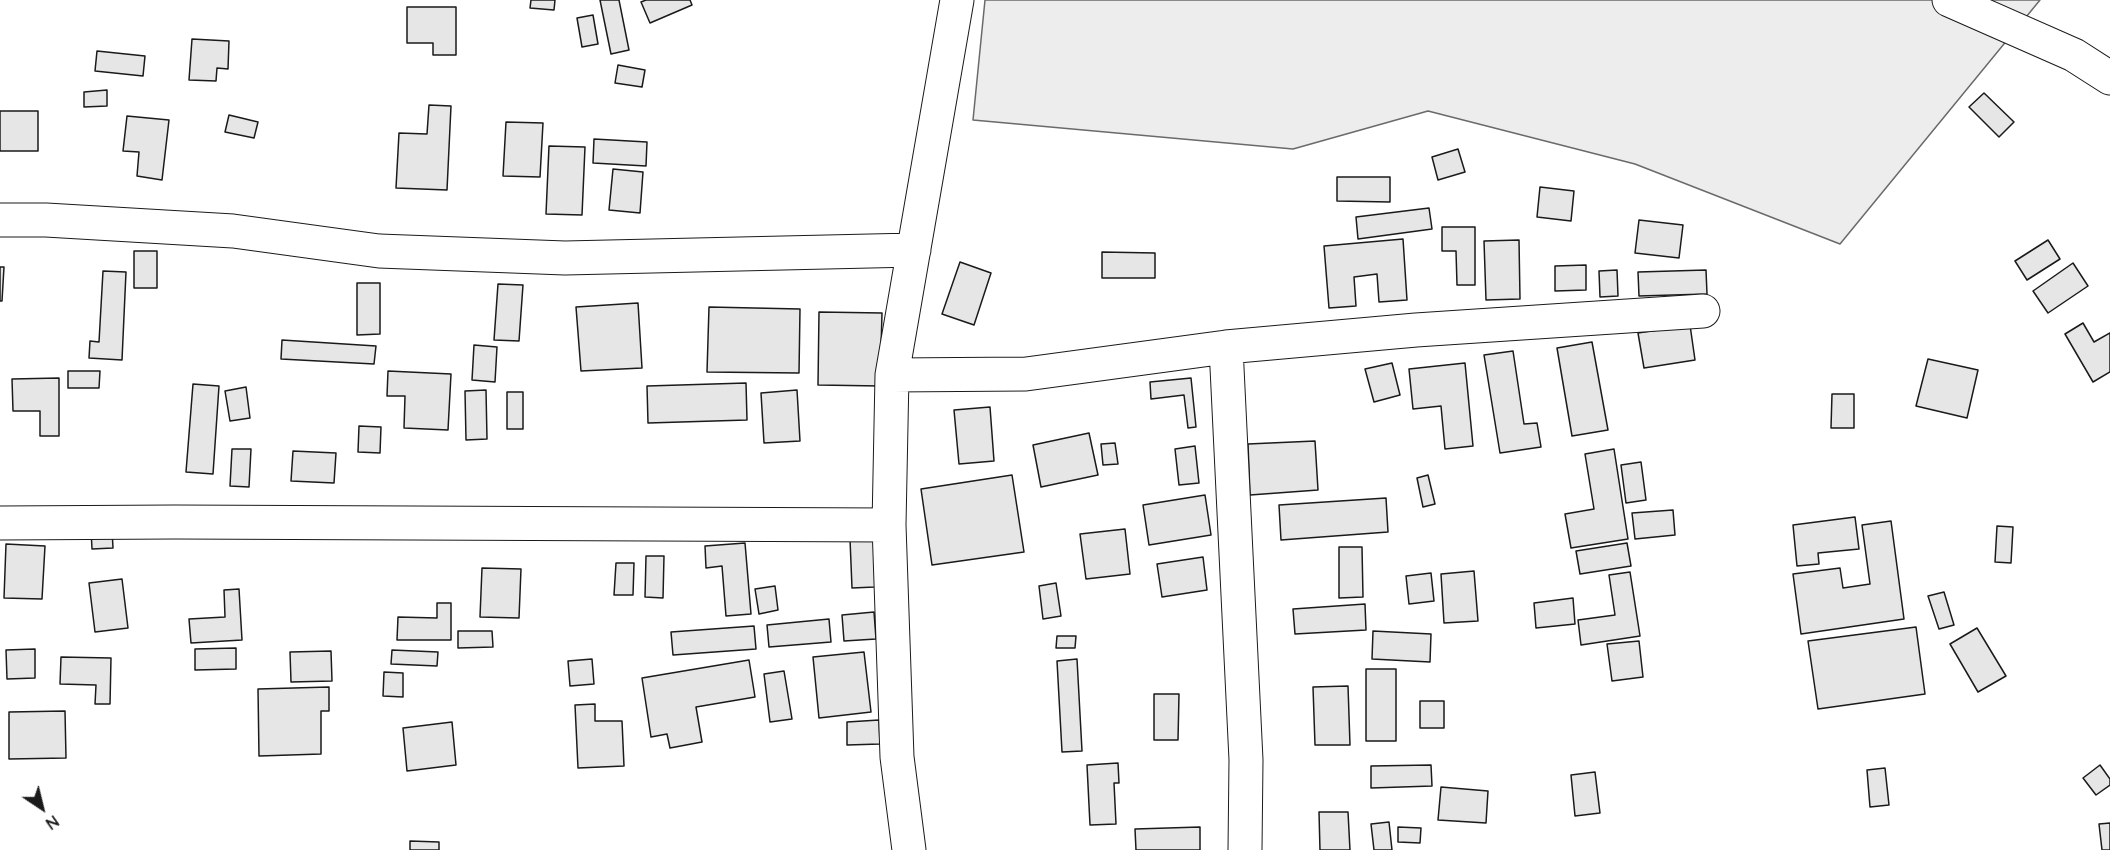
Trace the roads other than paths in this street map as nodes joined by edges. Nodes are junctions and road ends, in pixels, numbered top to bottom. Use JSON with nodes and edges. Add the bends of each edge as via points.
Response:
{"nodes":[{"id":1,"x":957,"y":0,"type":"edge"},
{"id":2,"x":1949,"y":0,"type":"edge"},
{"id":3,"x":2110,"y":78,"type":"edge"},
{"id":4,"x":0,"y":220,"type":"edge"},
{"id":5,"x":914,"y":250,"type":"junction"},
{"id":6,"x":1703,"y":311,"type":"dead end"},
{"id":7,"x":1226,"y":347,"type":"junction"},
{"id":8,"x":892,"y":375,"type":"junction"},
{"id":9,"x":0,"y":523,"type":"edge"},
{"id":10,"x":889,"y":525,"type":"junction"},
{"id":11,"x":909,"y":850,"type":"edge"},
{"id":12,"x":1245,"y":850,"type":"edge"}],
"edges":[{"from":1,"to":5,"type":"street"},
{"from":2,"to":3,"type":"street","via":[[2074,55]]},
{"from":4,"to":5,"type":"street","via":[[233,231],[379,251],[565,258]]},
{"from":5,"to":8,"type":"street"},
{"from":6,"to":7,"type":"street"},
{"from":7,"to":8,"type":"street","via":[[1026,374]]},
{"from":7,"to":12,"type":"street","via":[[1246,760]]},
{"from":8,"to":10,"type":"street"},
{"from":9,"to":10,"type":"street"},
{"from":10,"to":11,"type":"street","via":[[897,757]]}]}
